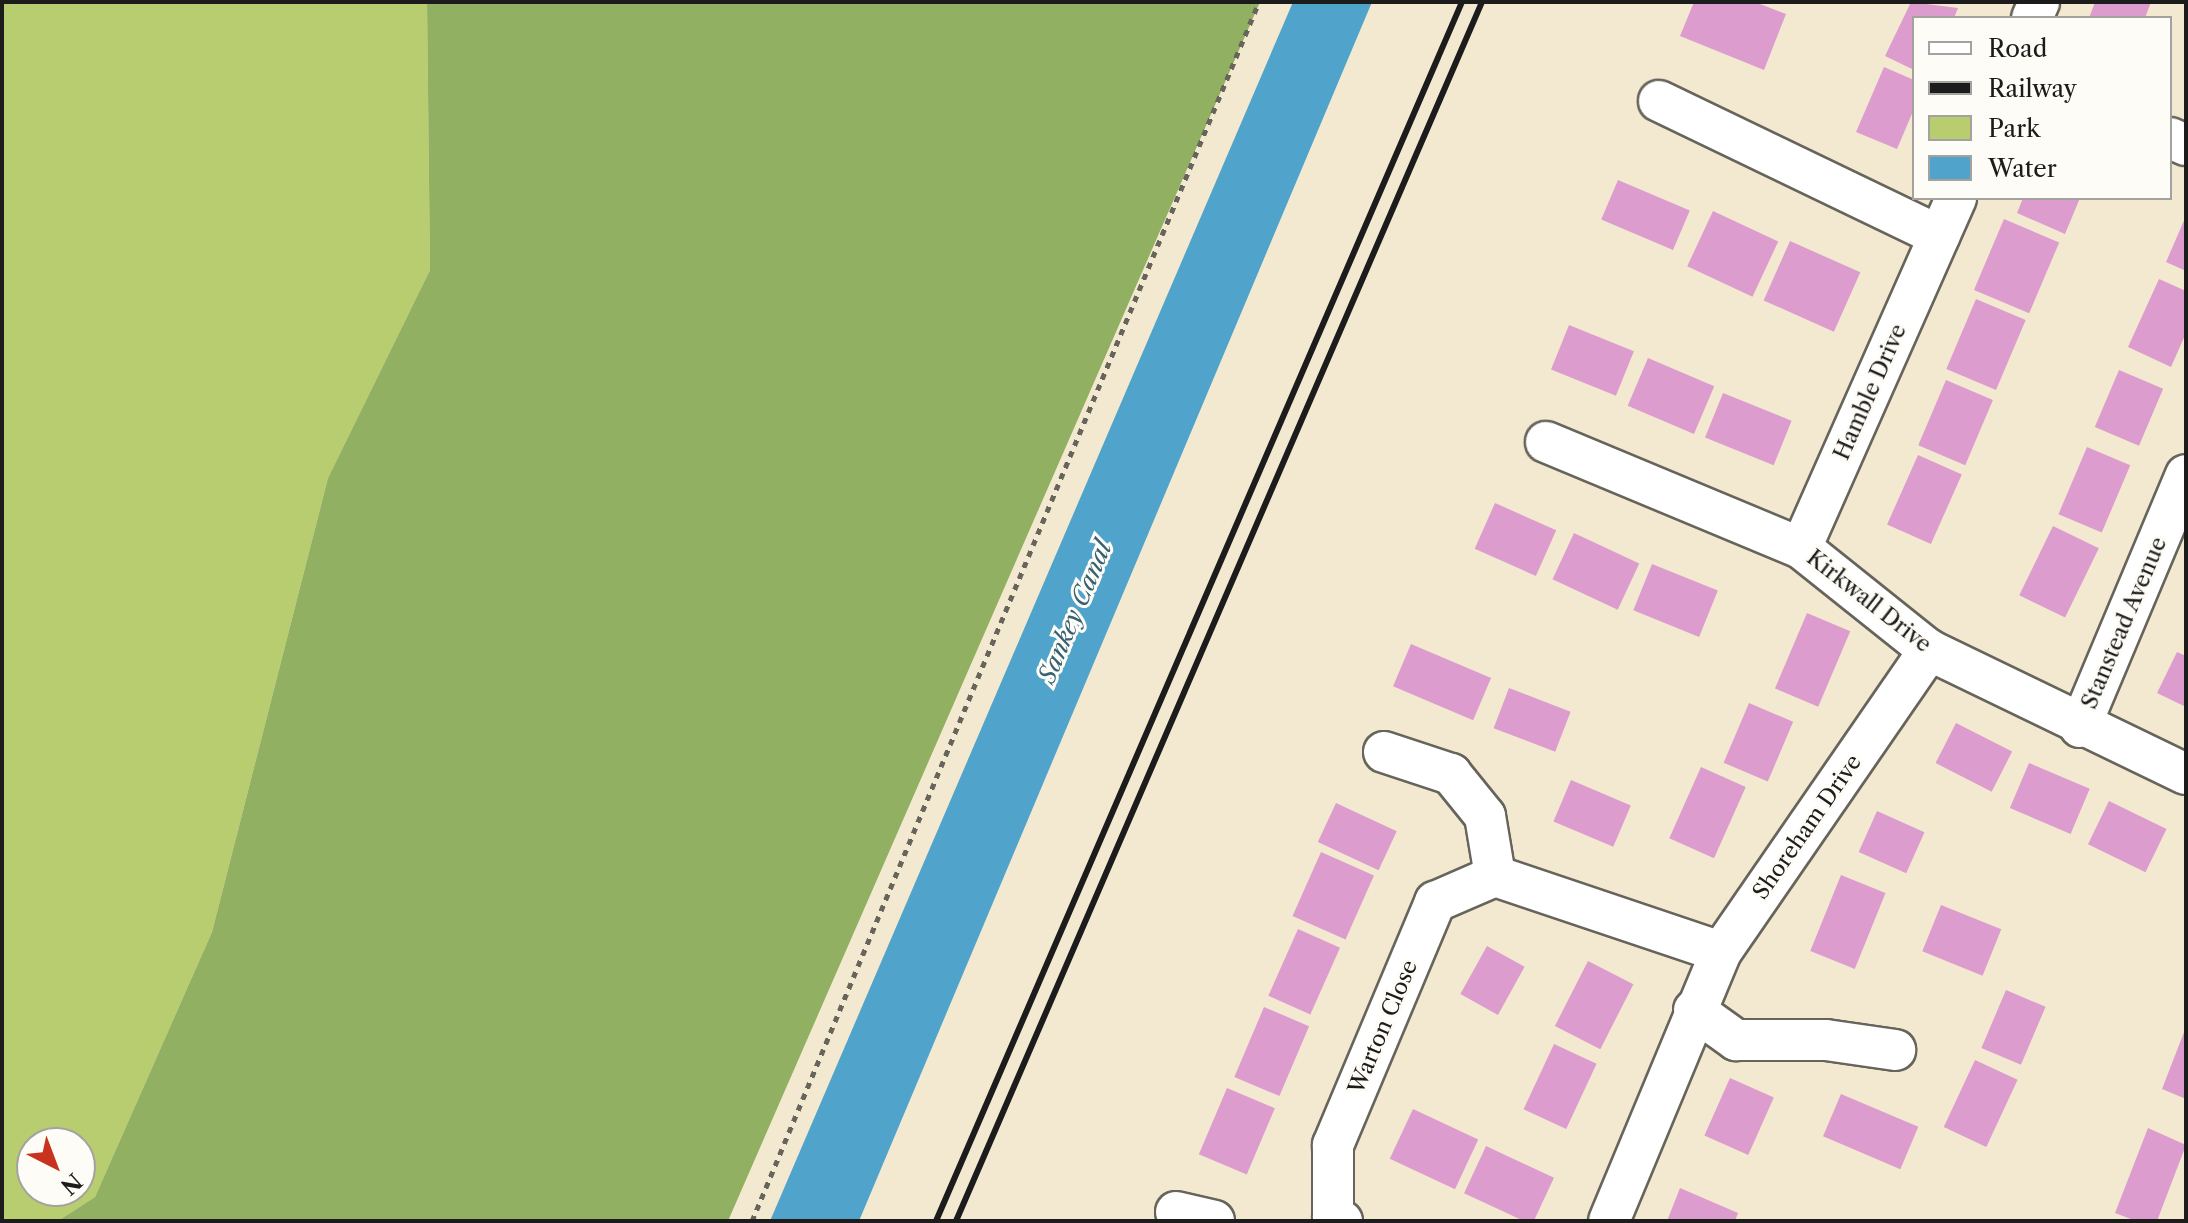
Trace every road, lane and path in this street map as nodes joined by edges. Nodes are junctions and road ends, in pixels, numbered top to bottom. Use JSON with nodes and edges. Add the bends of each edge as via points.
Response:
{"nodes":[{"id":1,"x":1259,"y":2,"type":"edge"},
{"id":2,"x":1659,"y":101,"type":"dead end"},
{"id":3,"x":1955,"y":200,"type":"edge"},
{"id":4,"x":1939,"y":236,"type":"junction"},
{"id":5,"x":1546,"y":442,"type":"dead end"},
{"id":6,"x":2186,"y":475,"type":"edge"},
{"id":7,"x":1801,"y":548,"type":"junction"},
{"id":8,"x":1929,"y":650,"type":"junction"},
{"id":9,"x":2080,"y":727,"type":"junction"},
{"id":10,"x":1384,"y":752,"type":"dead end"},
{"id":11,"x":2186,"y":774,"type":"edge"},
{"id":12,"x":1495,"y":876,"type":"junction"},
{"id":13,"x":1721,"y":952,"type":"junction"},
{"id":14,"x":1694,"y":1010,"type":"junction"},
{"id":15,"x":1895,"y":1050,"type":"dead end"},
{"id":16,"x":1331,"y":1220,"type":"edge"},
{"id":17,"x":752,"y":1221,"type":"edge"},
{"id":18,"x":1609,"y":1221,"type":"edge"}],
"edges":[{"from":1,"to":17,"type":"path"},
{"from":2,"to":4,"type":"street"},
{"from":3,"to":4,"type":"street","name":"Hamble Drive"},
{"from":4,"to":7,"type":"street","name":"Hamble Drive"},
{"from":5,"to":7,"type":"street","name":"Kirkwall Drive"},
{"from":6,"to":9,"type":"street","name":"Stanstead Avenue"},
{"from":7,"to":8,"type":"street","name":"Kirkwall Drive"},
{"from":8,"to":9,"type":"street","name":"Kirkwall Drive"},
{"from":8,"to":13,"type":"street","name":"Shoreham Drive"},
{"from":9,"to":11,"type":"street","name":"Kirkwall Drive"},
{"from":10,"to":12,"type":"street","via":[[1451,774],[1485,816]]},
{"from":12,"to":13,"type":"street"},
{"from":12,"to":16,"type":"street","name":"Warton Close","via":[[1435,902],[1333,1145]]},
{"from":13,"to":14,"type":"street","name":"Shoreham Drive"},
{"from":14,"to":15,"type":"street","via":[[1736,1040],[1826,1040]]},
{"from":14,"to":18,"type":"street","name":"Shoreham Drive"}]}
